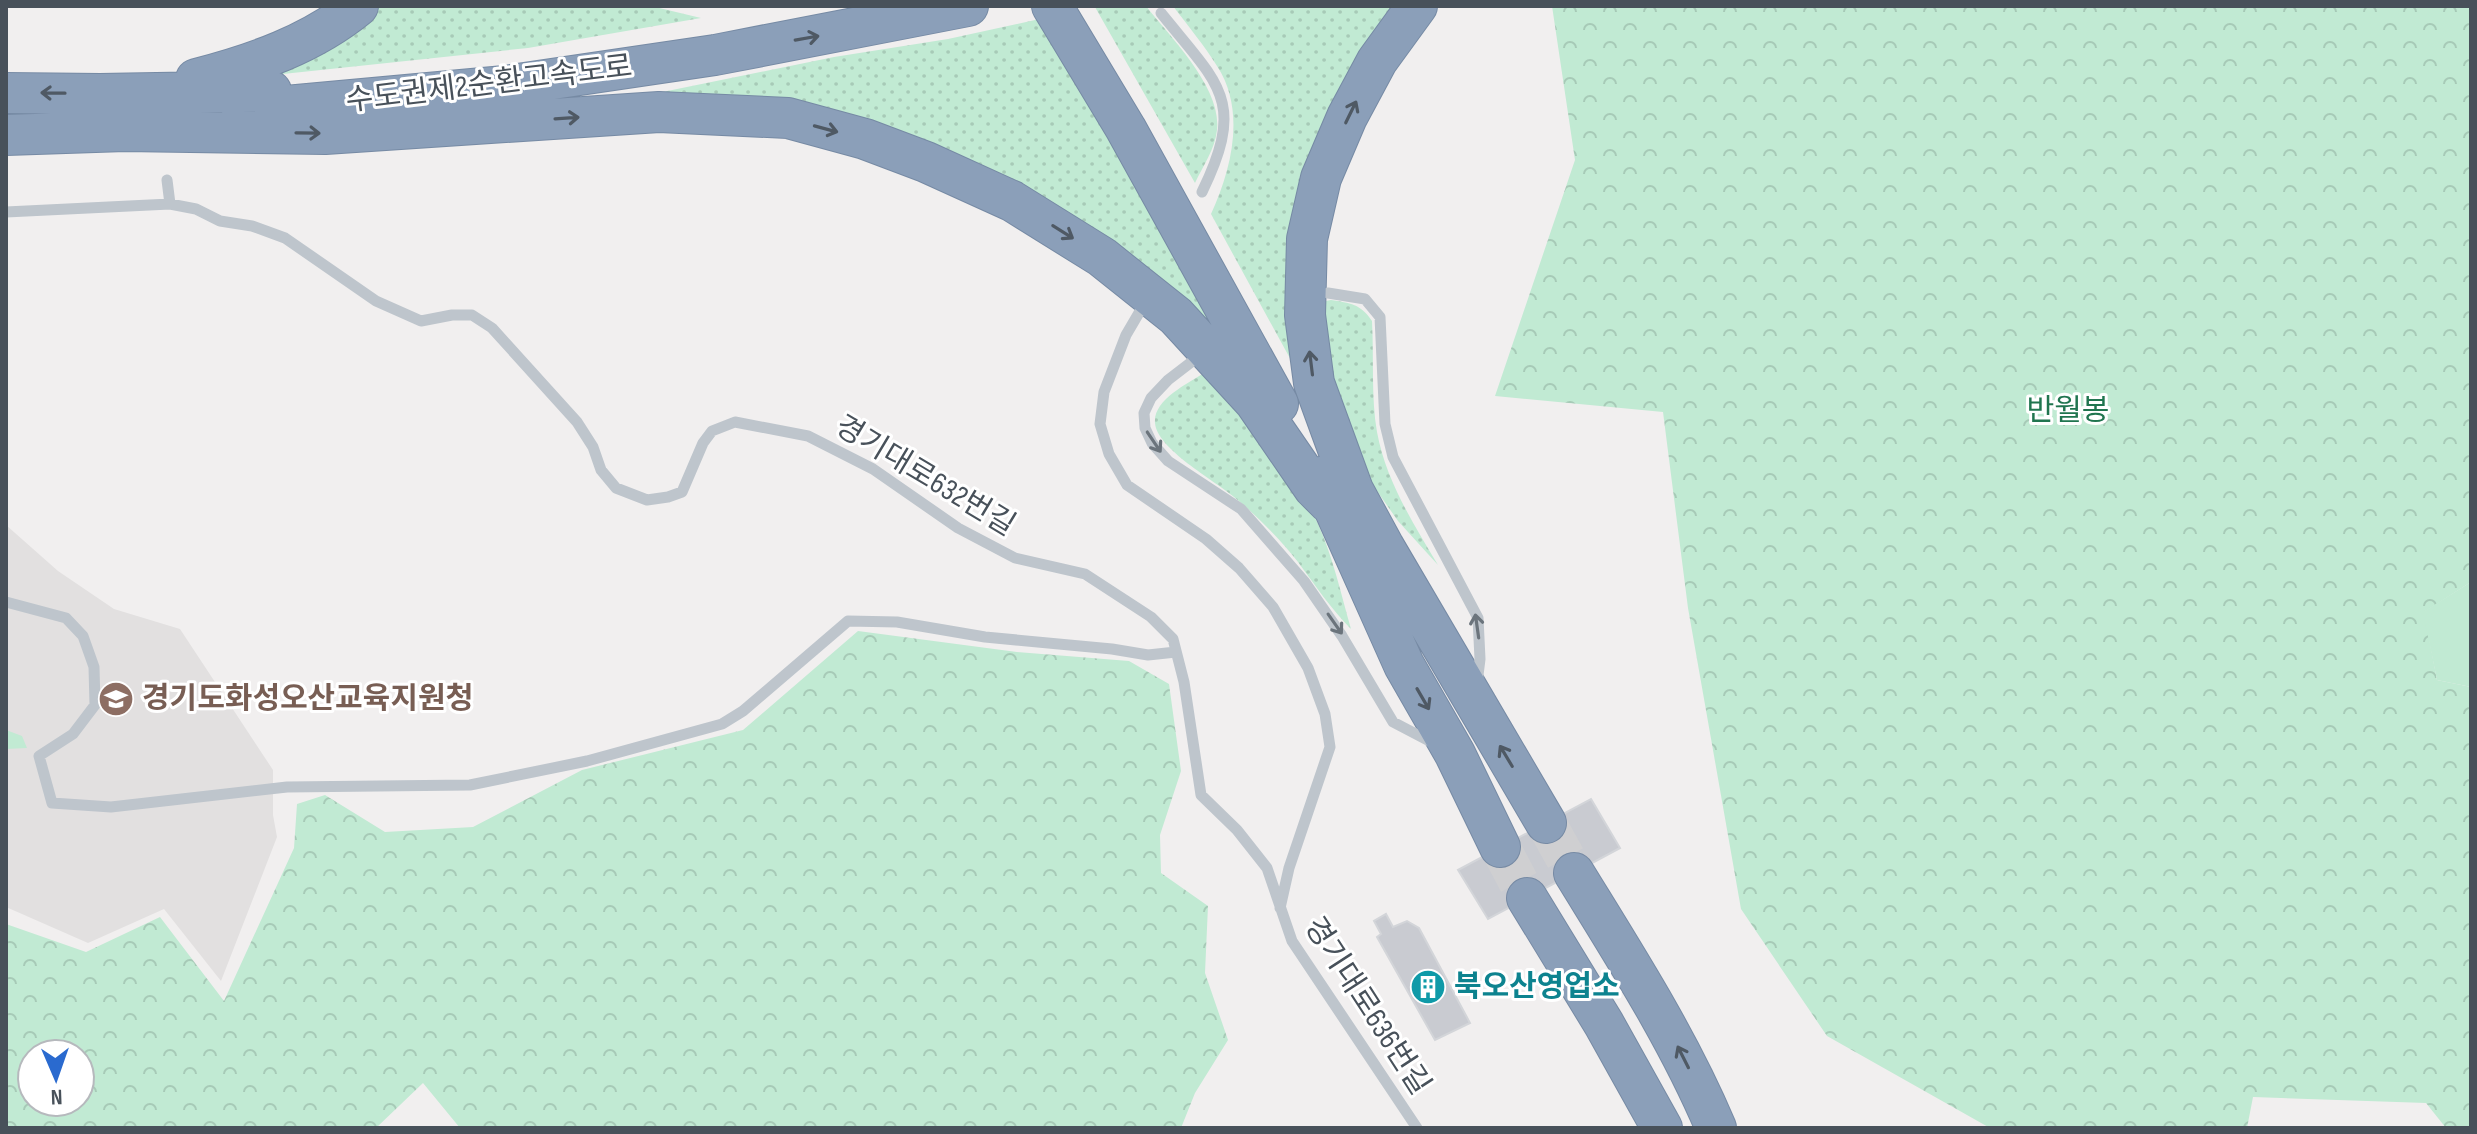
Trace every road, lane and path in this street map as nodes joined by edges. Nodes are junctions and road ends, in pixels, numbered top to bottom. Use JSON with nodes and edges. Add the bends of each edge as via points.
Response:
{"nodes":[{"id":1,"x":358,"y":6,"type":"edge"},
{"id":2,"x":832,"y":6,"type":"edge"},
{"id":3,"x":968,"y":6,"type":"edge"},
{"id":4,"x":1052,"y":6,"type":"edge"},
{"id":5,"x":1078,"y":6,"type":"edge"},
{"id":6,"x":1417,"y":6,"type":"edge"},
{"id":7,"x":1161,"y":13,"type":"dead end"},
{"id":8,"x":6,"y":93,"type":"edge"},
{"id":9,"x":100,"y":94,"type":"junction"},
{"id":10,"x":6,"y":123,"type":"edge"},
{"id":11,"x":6,"y":135,"type":"edge"},
{"id":12,"x":167,"y":180,"type":"dead end"},
{"id":13,"x":1202,"y":192,"type":"dead end"},
{"id":14,"x":170,"y":204,"type":"junction"},
{"id":15,"x":6,"y":212,"type":"edge"},
{"id":16,"x":1328,"y":293,"type":"dead end"},
{"id":17,"x":1143,"y":306,"type":"dead end"},
{"id":18,"x":1194,"y":360,"type":"dead end"},
{"id":19,"x":1341,"y":496,"type":"junction"},
{"id":20,"x":6,"y":602,"type":"edge"},
{"id":21,"x":1151,"y":617,"type":"joint"},
{"id":22,"x":1176,"y":652,"type":"junction"},
{"id":23,"x":1475,"y":703,"type":"junction"},
{"id":24,"x":1455,"y":754,"type":"junction"},
{"id":25,"x":1546,"y":823,"type":"tunnel mouth"},
{"id":26,"x":1500,"y":847,"type":"tunnel mouth"},
{"id":27,"x":1574,"y":873,"type":"tunnel mouth"},
{"id":28,"x":1527,"y":898,"type":"tunnel mouth"},
{"id":29,"x":1280,"y":908,"type":"junction"},
{"id":30,"x":1417,"y":1128,"type":"edge"},
{"id":31,"x":1662,"y":1128,"type":"edge"},
{"id":32,"x":1716,"y":1128,"type":"edge"}],
"edges":[{"from":1,"to":9,"type":"highway","via":[[337,24],[263,60],[197,79]]},
{"from":2,"to":9,"type":"highway","name":"수도권제2순환고속도로","via":[[644,45],[446,74],[257,93]]},
{"from":10,"to":3,"type":"highway","name":"수도권제2순환고속도로","one_way":true,"via":[[170,116],[505,86],[715,55]]},
{"from":4,"to":19,"type":"highway","via":[[1322,482]]},
{"from":5,"to":19,"type":"highway","via":[[1341,479]]},
{"from":19,"to":6,"type":"highway","one_way":true,"via":[[1350,475],[1314,383],[1305,315],[1307,239],[1321,178],[1347,117],[1377,61]]},
{"from":7,"to":13,"type":"lane","via":[[1215,80],[1225,108],[1217,161]]},
{"from":9,"to":8,"type":"highway","name":"수도권제2순환고속도로","one_way":true},
{"from":11,"to":19,"type":"highway","one_way":true,"via":[[325,134],[659,112],[788,118],[926,162],[1012,201],[1102,257],[1186,327],[1255,402],[1314,488]]},
{"from":12,"to":14,"type":"lane"},
{"from":14,"to":15,"type":"lane"},
{"from":14,"to":21,"type":"lane","name":"경기대로632번길","via":[[285,238],[376,301],[421,321],[472,315],[492,328],[555,397],[593,447],[601,470],[616,488],[633,496],[647,500],[682,492],[712,431],[735,422],[808,436],[873,469],[958,528],[1015,558],[1085,574]]},
{"from":23,"to":16,"type":"lane","one_way":true,"via":[[1478,618],[1393,457],[1385,424],[1380,317],[1365,299]]},
{"from":17,"to":29,"type":"lane","name":"경기대로636번길","via":[[1104,392],[1100,424],[1109,454],[1127,485],[1206,539],[1273,607],[1308,668],[1325,714],[1330,747]]},
{"from":18,"to":24,"type":"lane","one_way":true,"via":[[1151,398],[1144,413],[1152,443],[1168,461],[1241,509],[1304,581],[1393,722]]},
{"from":19,"to":23,"type":"highway"},
{"from":19,"to":24,"type":"highway","one_way":true,"via":[[1404,665]]},
{"from":20,"to":22,"type":"lane","via":[[66,618],[83,636],[94,667],[95,705],[73,734],[39,756],[52,803],[111,807],[287,787],[470,785],[587,761],[722,724],[848,621],[897,622],[1148,655]]},
{"from":21,"to":22,"type":"lane","name":"경기대로636번길","via":[[1173,639]]},
{"from":22,"to":29,"type":"lane","name":"경기대로636번길","via":[[1201,795],[1267,868]]},
{"from":25,"to":23,"type":"highway","one_way":true},
{"from":24,"to":26,"type":"highway"},
{"from":32,"to":27,"type":"highway","one_way":true,"via":[[1663,1021]]},
{"from":28,"to":31,"type":"highway"},
{"from":29,"to":30,"type":"lane","name":"경기대로636번길","via":[[1292,941]]}]}
